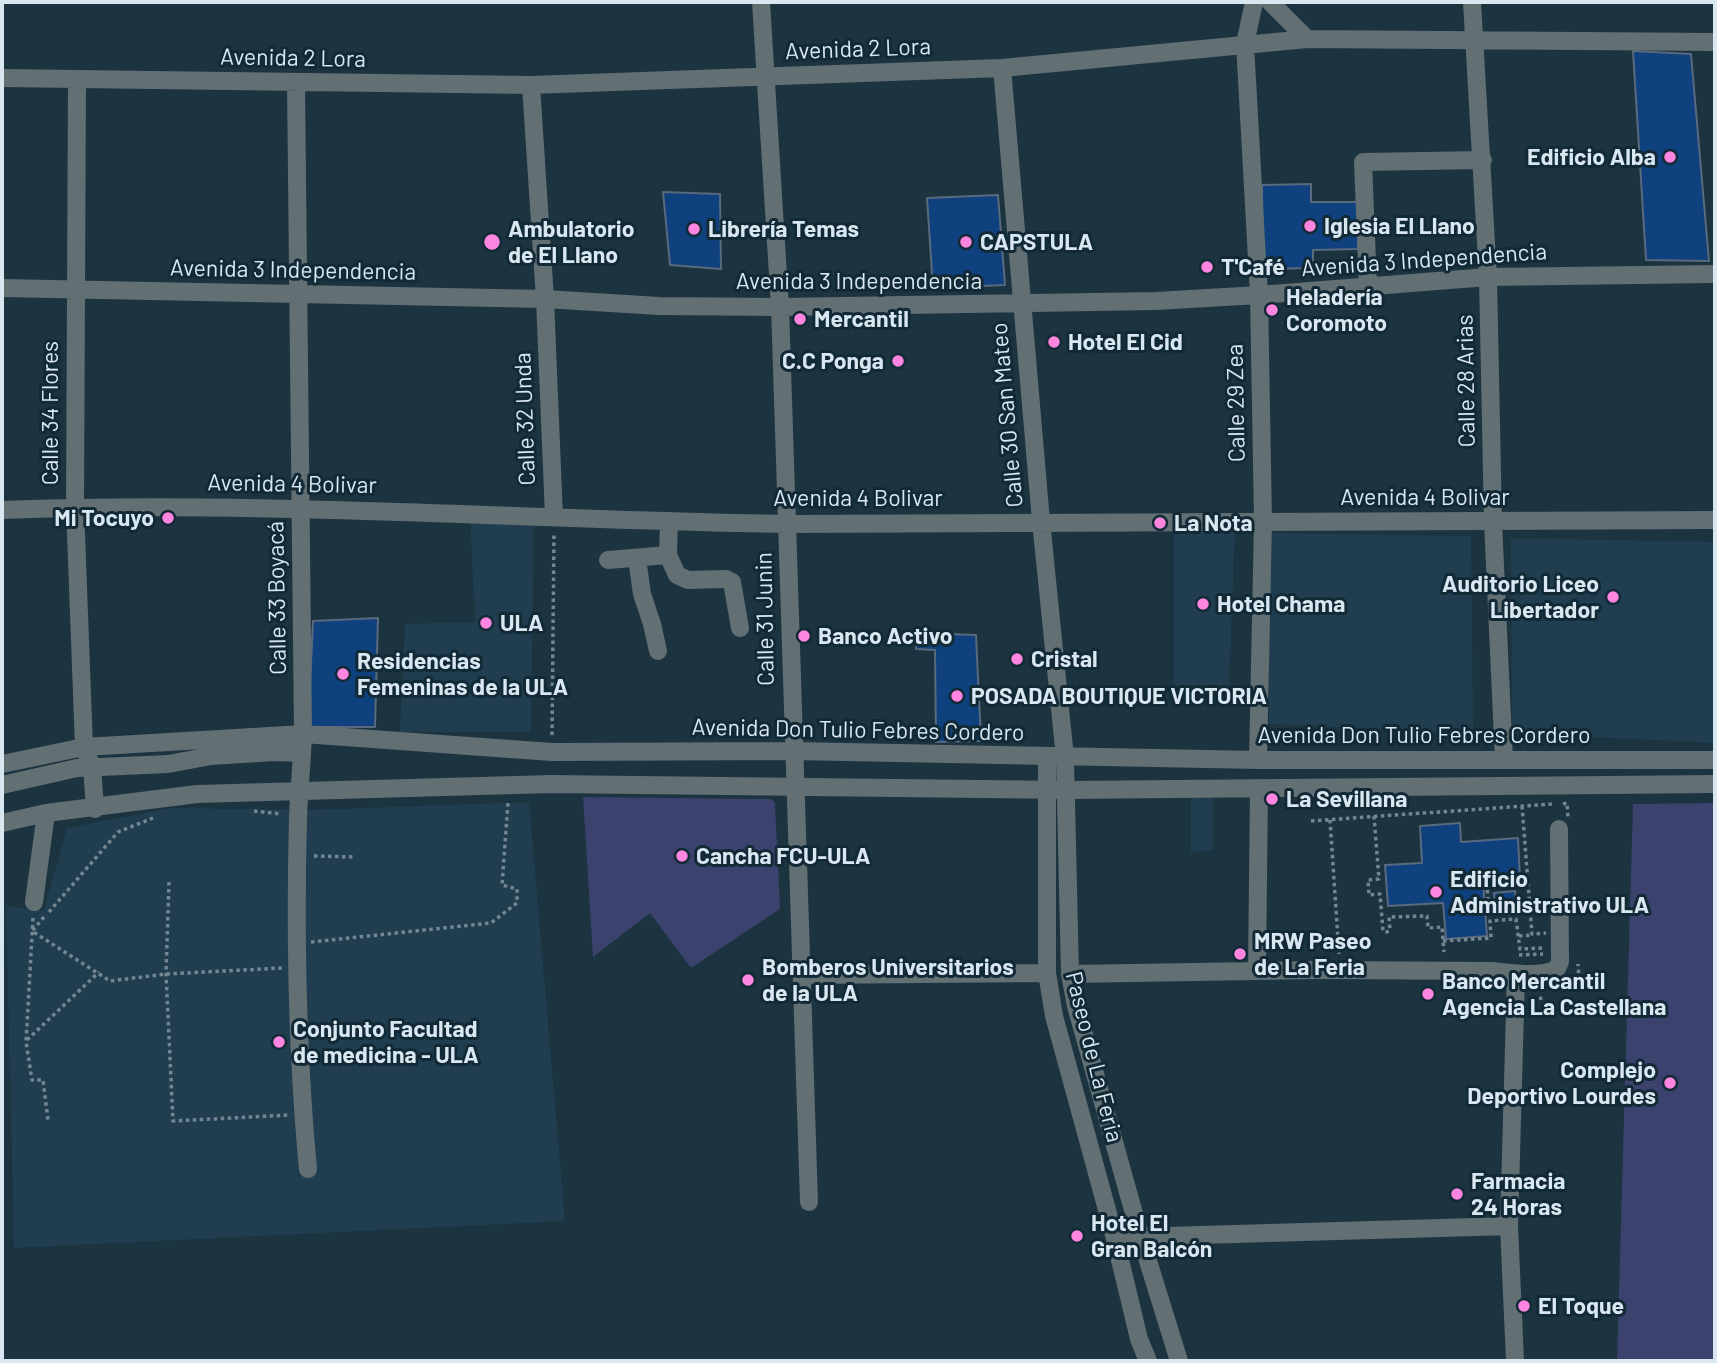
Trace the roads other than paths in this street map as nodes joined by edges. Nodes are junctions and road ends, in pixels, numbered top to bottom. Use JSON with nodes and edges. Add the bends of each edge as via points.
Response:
{"nodes":[{"id":1,"x":761,"y":2,"type":"edge"},
{"id":2,"x":1254,"y":2,"type":"edge"},
{"id":3,"x":1270,"y":2,"type":"edge"},
{"id":4,"x":1472,"y":2,"type":"edge"},
{"id":5,"x":1307,"y":39,"type":"junction"},
{"id":6,"x":1476,"y":40,"type":"junction"},
{"id":7,"x":1715,"y":41,"type":"edge"},
{"id":8,"x":1245,"y":44,"type":"junction"},
{"id":9,"x":1002,"y":68,"type":"junction"},
{"id":10,"x":766,"y":77,"type":"junction"},
{"id":11,"x":2,"y":78,"type":"edge"},
{"id":12,"x":77,"y":79,"type":"junction"},
{"id":13,"x":296,"y":83,"type":"junction"},
{"id":14,"x":531,"y":85,"type":"junction"},
{"id":15,"x":1483,"y":160,"type":"junction"},
{"id":16,"x":1715,"y":274,"type":"edge"},
{"id":17,"x":1489,"y":277,"type":"junction"},
{"id":18,"x":1368,"y":286,"type":"junction"},
{"id":19,"x":2,"y":288,"type":"edge"},
{"id":20,"x":74,"y":290,"type":"junction"},
{"id":21,"x":298,"y":295,"type":"junction"},
{"id":22,"x":1259,"y":295,"type":"junction"},
{"id":23,"x":545,"y":299,"type":"junction"},
{"id":24,"x":1023,"y":304,"type":"junction"},
{"id":25,"x":780,"y":307,"type":"junction"},
{"id":26,"x":75,"y":507,"type":"junction"},
{"id":27,"x":300,"y":507,"type":"junction"},
{"id":28,"x":2,"y":510,"type":"edge"},
{"id":29,"x":554,"y":517,"type":"junction"},
{"id":30,"x":1715,"y":520,"type":"edge"},
{"id":31,"x":1041,"y":521,"type":"junction"},
{"id":32,"x":1263,"y":521,"type":"junction"},
{"id":33,"x":669,"y":522,"type":"junction"},
{"id":34,"x":1493,"y":522,"type":"junction"},
{"id":35,"x":788,"y":524,"type":"junction"},
{"id":36,"x":668,"y":555,"type":"junction"},
{"id":37,"x":637,"y":558,"type":"junction"},
{"id":38,"x":608,"y":561,"type":"dead end"},
{"id":39,"x":740,"y":628,"type":"dead end"},
{"id":40,"x":658,"y":651,"type":"dead end"},
{"id":41,"x":303,"y":733,"type":"junction"},
{"id":42,"x":84,"y":747,"type":"junction"},
{"id":43,"x":793,"y":751,"type":"junction"},
{"id":44,"x":303,"y":753,"type":"junction"},
{"id":45,"x":1056,"y":758,"type":"junction"},
{"id":46,"x":1504,"y":760,"type":"junction"},
{"id":47,"x":1715,"y":760,"type":"edge"},
{"id":48,"x":1258,"y":761,"type":"junction"},
{"id":49,"x":2,"y":764,"type":"edge"},
{"id":50,"x":92,"y":767,"type":"junction"},
{"id":51,"x":1715,"y":784,"type":"edge"},
{"id":52,"x":2,"y":785,"type":"edge"},
{"id":53,"x":796,"y":788,"type":"junction"},
{"id":54,"x":1048,"y":788,"type":"junction"},
{"id":55,"x":1259,"y":788,"type":"junction"},
{"id":56,"x":1067,"y":790,"type":"junction"},
{"id":57,"x":300,"y":793,"type":"junction"},
{"id":58,"x":95,"y":809,"type":"junction"},
{"id":59,"x":46,"y":813,"type":"junction"},
{"id":60,"x":2,"y":823,"type":"edge"},
{"id":61,"x":1563,"y":823,"type":"road end"},
{"id":62,"x":34,"y":902,"type":"road end"},
{"id":63,"x":1257,"y":970,"type":"junction"},
{"id":64,"x":1046,"y":973,"type":"junction"},
{"id":65,"x":1070,"y":974,"type":"junction"},
{"id":66,"x":802,"y":975,"type":"junction"},
{"id":67,"x":1516,"y":975,"type":"junction"},
{"id":68,"x":308,"y":1169,"type":"dead end"},
{"id":69,"x":809,"y":1202,"type":"dead end"},
{"id":70,"x":1510,"y":1226,"type":"junction"},
{"id":71,"x":1140,"y":1235,"type":"junction"},
{"id":72,"x":1115,"y":1239,"type":"junction"},
{"id":73,"x":1148,"y":1361,"type":"edge"},
{"id":74,"x":1180,"y":1361,"type":"edge"},
{"id":75,"x":1515,"y":1361,"type":"edge"}],
"edges":[{"from":1,"to":10,"type":"street","name":"Calle 31 Junin"},
{"from":2,"to":8,"type":"street","name":"Calle 29 Zea"},
{"from":3,"to":5,"type":"street"},
{"from":4,"to":6,"type":"street","name":"Calle 28 Arias"},
{"from":5,"to":6,"type":"street","name":"Avenida 2 Lora"},
{"from":5,"to":8,"type":"street","name":"Avenida 2 Lora"},
{"from":6,"to":7,"type":"street","name":"Avenida 2 Lora"},
{"from":6,"to":15,"type":"street","name":"Calle 28 Arias"},
{"from":8,"to":9,"type":"street","name":"Avenida 2 Lora"},
{"from":8,"to":22,"type":"street","name":"Calle 29 Zea"},
{"from":9,"to":10,"type":"street","name":"Avenida 2 Lora"},
{"from":9,"to":24,"type":"street","name":"Calle 30 San Mateo"},
{"from":10,"to":14,"type":"street","name":"Avenida 2 Lora"},
{"from":10,"to":25,"type":"street","name":"Calle 31 Junin"},
{"from":11,"to":12,"type":"street","name":"Avenida 2 Lora"},
{"from":12,"to":13,"type":"street","name":"Avenida 2 Lora"},
{"from":12,"to":20,"type":"street","name":"Calle 34 Flores"},
{"from":13,"to":14,"type":"street","name":"Avenida 2 Lora"},
{"from":13,"to":21,"type":"street","name":"Calle 33 Boyacá"},
{"from":14,"to":23,"type":"street","name":"Calle 32 Unda"},
{"from":15,"to":17,"type":"street","name":"Calle 28 Arias"},
{"from":15,"to":18,"type":"street","via":[[1363,162]]},
{"from":16,"to":17,"type":"street","name":"Avenida 3 Independencia"},
{"from":17,"to":18,"type":"street","name":"Avenida 3 Independencia"},
{"from":17,"to":34,"type":"street","name":"Calle 28 Arias"},
{"from":18,"to":22,"type":"street","name":"Avenida 3 Independencia"},
{"from":19,"to":20,"type":"street","name":"Avenida 3 Independencia"},
{"from":20,"to":21,"type":"street","name":"Avenida 3 Independencia"},
{"from":20,"to":26,"type":"street","name":"Calle 34 Flores"},
{"from":21,"to":23,"type":"street","name":"Avenida 3 Independencia"},
{"from":21,"to":27,"type":"street","name":"Calle 33 Boyacá"},
{"from":22,"to":24,"type":"street","name":"Avenida 3 Independencia"},
{"from":22,"to":32,"type":"street","name":"Calle 29 Zea"},
{"from":23,"to":25,"type":"street","name":"Avenida 3 Independencia"},
{"from":23,"to":29,"type":"street","name":"Calle 32 Unda"},
{"from":24,"to":25,"type":"street","name":"Avenida 3 Independencia"},
{"from":24,"to":31,"type":"street","name":"Calle 30 San Mateo"},
{"from":25,"to":35,"type":"street","name":"Calle 31 Junin"},
{"from":26,"to":27,"type":"street","name":"Avenida 4 Bolivar"},
{"from":26,"to":28,"type":"street","name":"Avenida 4 Bolivar"},
{"from":26,"to":42,"type":"street","name":"Calle 34 Flores"},
{"from":27,"to":29,"type":"street","name":"Avenida 4 Bolivar"},
{"from":27,"to":41,"type":"street","name":"Calle 33 Boyacá"},
{"from":29,"to":33,"type":"street","name":"Avenida 4 Bolivar"},
{"from":30,"to":34,"type":"street","name":"Avenida 4 Bolivar"},
{"from":31,"to":32,"type":"street","name":"Avenida 4 Bolivar"},
{"from":31,"to":35,"type":"street","name":"Avenida 4 Bolivar"},
{"from":31,"to":45,"type":"street","name":"Calle 30 San Mateo"},
{"from":32,"to":34,"type":"street","name":"Avenida 4 Bolivar"},
{"from":32,"to":48,"type":"street","name":"Calle 29 Zea"},
{"from":33,"to":35,"type":"street","name":"Avenida 4 Bolivar"},
{"from":33,"to":36,"type":"street"},
{"from":34,"to":46,"type":"street","name":"Calle 28 Arias"},
{"from":35,"to":43,"type":"street","name":"Calle 31 Junin"},
{"from":36,"to":37,"type":"street"},
{"from":36,"to":39,"type":"street","via":[[677,575],[688,580],[732,582]]},
{"from":37,"to":38,"type":"street"},
{"from":37,"to":40,"type":"street"},
{"from":41,"to":42,"type":"street","name":"Avenida Don Tulio Febres Cordero"},
{"from":41,"to":43,"type":"street","name":"Avenida Don Tulio Febres Cordero","via":[[552,752]]},
{"from":41,"to":44,"type":"street","name":"Calle 33 Boyacá"},
{"from":42,"to":49,"type":"street","name":"Avenida Don Tulio Febres Cordero"},
{"from":42,"to":50,"type":"street","name":"Calle 34 Flores"},
{"from":43,"to":45,"type":"street","name":"Avenida Don Tulio Febres Cordero"},
{"from":43,"to":53,"type":"street","name":"Calle 31 Junin"},
{"from":44,"to":50,"type":"street"},
{"from":44,"to":57,"type":"street","name":"Calle 33 Boyacá"},
{"from":45,"to":48,"type":"street","name":"Avenida Don Tulio Febres Cordero"},
{"from":45,"to":54,"type":"street","name":"Paseo de La Feria"},
{"from":45,"to":56,"type":"street"},
{"from":46,"to":47,"type":"street","name":"Avenida Don Tulio Febres Cordero"},
{"from":46,"to":48,"type":"street","name":"Avenida Don Tulio Febres Cordero"},
{"from":50,"to":52,"type":"street"},
{"from":50,"to":58,"type":"street","name":"Calle 34 Flores"},
{"from":51,"to":55,"type":"street"},
{"from":53,"to":54,"type":"street"},
{"from":53,"to":57,"type":"street","via":[[551,784]]},
{"from":53,"to":66,"type":"street","name":"Calle 31 Junin"},
{"from":54,"to":56,"type":"street"},
{"from":54,"to":64,"type":"street","name":"Paseo de La Feria"},
{"from":55,"to":56,"type":"street"},
{"from":55,"to":63,"type":"street"},
{"from":56,"to":65,"type":"street"},
{"from":57,"to":58,"type":"street","via":[[197,794]]},
{"from":57,"to":68,"type":"street","name":"Calle 33 Boyacá","via":[[298,967]]},
{"from":58,"to":59,"type":"street"},
{"from":59,"to":60,"type":"street"},
{"from":59,"to":62,"type":"street"},
{"from":61,"to":67,"type":"street","via":[[1560,962],[1556,970]]},
{"from":63,"to":65,"type":"street"},
{"from":63,"to":67,"type":"street","via":[[1492,971]]},
{"from":64,"to":66,"type":"street"},
{"from":64,"to":72,"type":"street","name":"Paseo de La Feria"},
{"from":65,"to":71,"type":"street","name":"Paseo de La Feria"},
{"from":66,"to":69,"type":"street","name":"Calle 31 Junin"},
{"from":67,"to":70,"type":"street"},
{"from":70,"to":71,"type":"street"},
{"from":70,"to":75,"type":"street"},
{"from":71,"to":72,"type":"street"},
{"from":71,"to":74,"type":"street","name":"Paseo de La Feria"},
{"from":72,"to":73,"type":"street","name":"Paseo de La Feria"}]}
